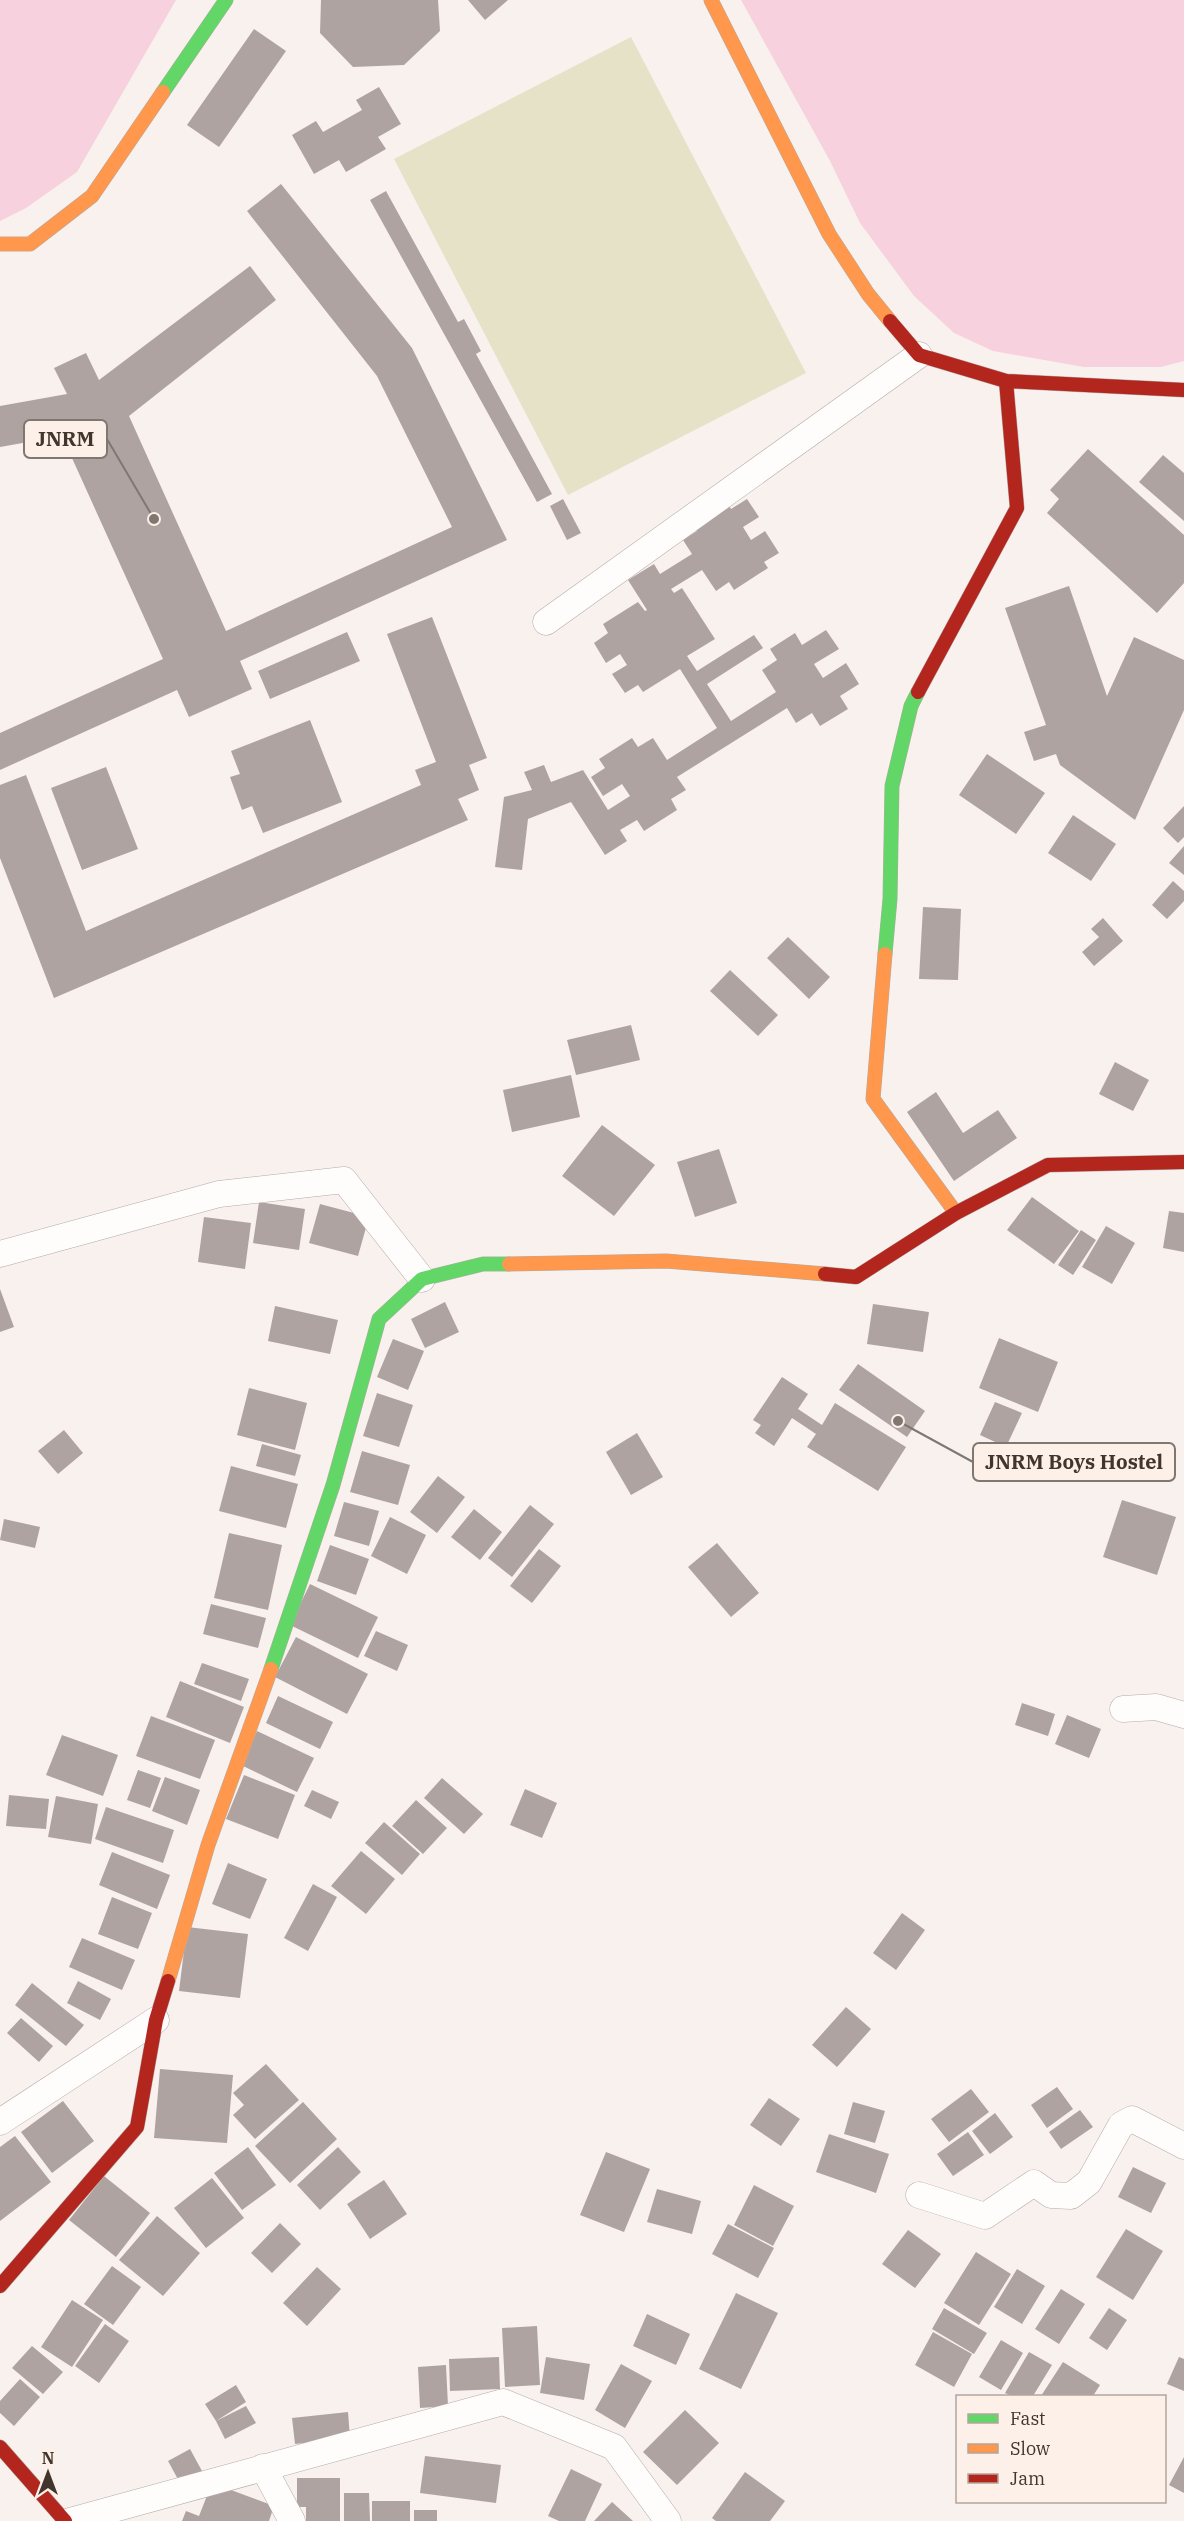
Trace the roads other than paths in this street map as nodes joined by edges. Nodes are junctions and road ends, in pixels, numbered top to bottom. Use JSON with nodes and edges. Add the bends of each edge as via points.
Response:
{"nodes":[{"id":1,"x":225,"y":0,"type":"edge"},
{"id":2,"x":711,"y":0,"type":"edge"},
{"id":3,"x":0,"y":244,"type":"edge"},
{"id":4,"x":919,"y":355,"type":"junction"},
{"id":5,"x":1006,"y":381,"type":"junction"},
{"id":6,"x":1184,"y":390,"type":"edge"},
{"id":7,"x":546,"y":622,"type":"dead end"},
{"id":8,"x":1184,"y":1162,"type":"edge"},
{"id":9,"x":956,"y":1213,"type":"junction"},
{"id":10,"x":0,"y":1254,"type":"edge"},
{"id":11,"x":422,"y":1279,"type":"junction"},
{"id":12,"x":1123,"y":1709,"type":"dead end"},
{"id":13,"x":1184,"y":1715,"type":"edge"},
{"id":14,"x":156,"y":2020,"type":"junction"},
{"id":15,"x":0,"y":2122,"type":"edge"},
{"id":16,"x":1184,"y":2146,"type":"edge"},
{"id":17,"x":919,"y":2195,"type":"dead end"},
{"id":18,"x":0,"y":2286,"type":"edge"},
{"id":19,"x":0,"y":2446,"type":"edge"},
{"id":20,"x":263,"y":2467,"type":"junction"},
{"id":21,"x":64,"y":2521,"type":"edge"},
{"id":22,"x":70,"y":2521,"type":"edge"},
{"id":23,"x":292,"y":2521,"type":"edge"},
{"id":24,"x":668,"y":2521,"type":"edge"}],
"edges":[{"from":1,"to":3,"type":"street","via":[[92,196],[30,244]]},
{"from":2,"to":4,"type":"street","via":[[829,234],[868,294]]},
{"from":4,"to":5,"type":"street"},
{"from":4,"to":7,"type":"street"},
{"from":5,"to":6,"type":"street"},
{"from":5,"to":9,"type":"street","via":[[1017,508],[910,706],[892,786],[890,899],[873,1099]]},
{"from":8,"to":9,"type":"street","via":[[1048,1165]]},
{"from":9,"to":11,"type":"street","via":[[856,1277],[666,1261],[483,1264]]},
{"from":10,"to":11,"type":"street","via":[[219,1194],[344,1180]]},
{"from":11,"to":14,"type":"street","via":[[379,1319],[333,1485],[208,1845]]},
{"from":12,"to":13,"type":"street","via":[[1156,1707]]},
{"from":14,"to":15,"type":"street"},
{"from":14,"to":18,"type":"street","via":[[137,2127]]},
{"from":16,"to":17,"type":"street","via":[[1132,2120],[1121,2125],[1089,2182],[1071,2196],[1051,2195],[1034,2183],[985,2217]]},
{"from":19,"to":21,"type":"street"},
{"from":20,"to":22,"type":"street"},
{"from":20,"to":23,"type":"street"},
{"from":20,"to":24,"type":"street","via":[[503,2402],[614,2447]]}]}
